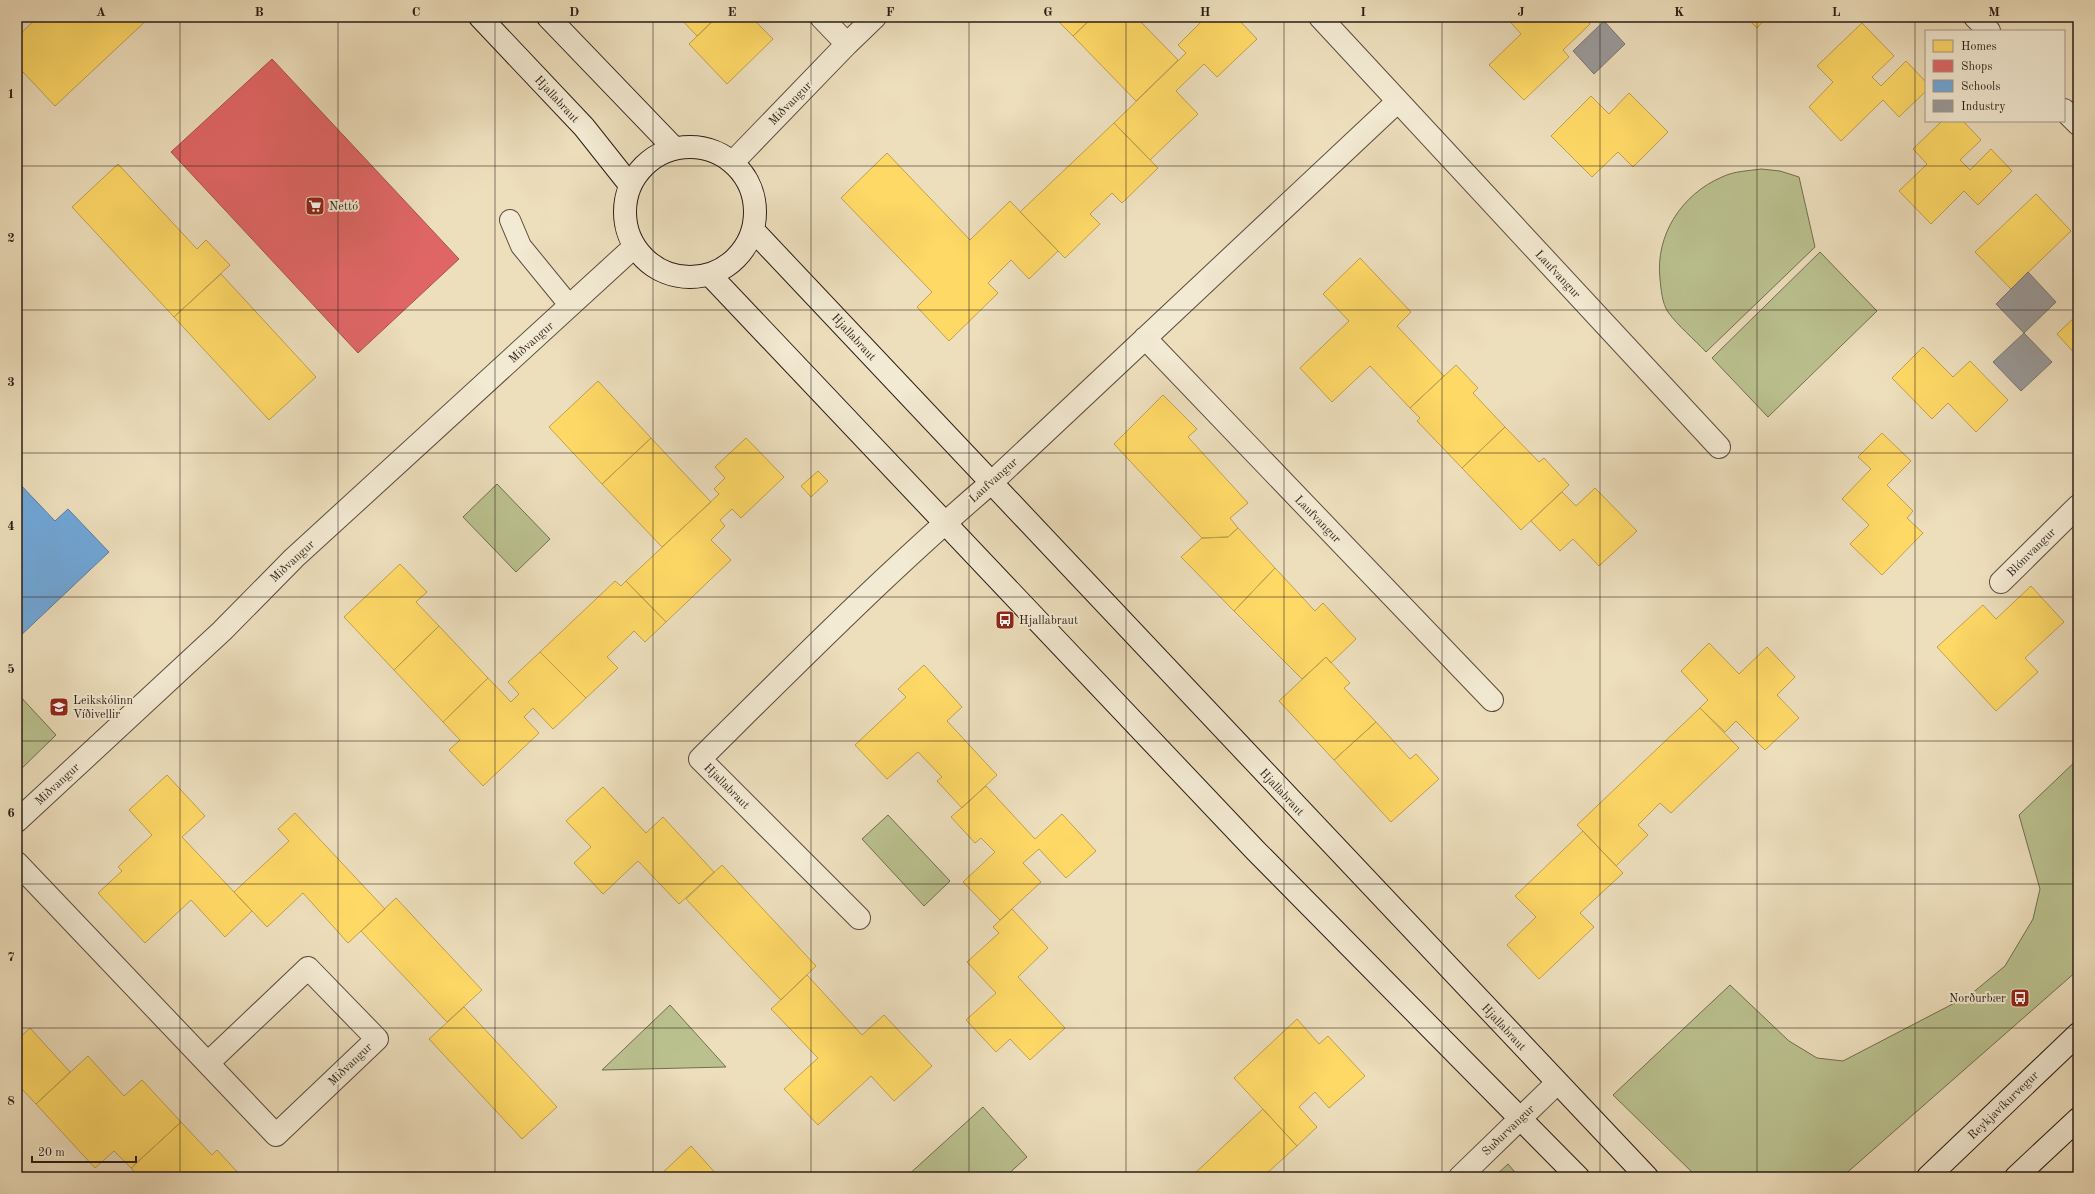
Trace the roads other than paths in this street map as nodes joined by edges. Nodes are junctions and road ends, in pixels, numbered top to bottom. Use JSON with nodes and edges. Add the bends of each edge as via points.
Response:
{"nodes":[{"id":1,"x":480,"y":17,"type":"edge"},
{"id":2,"x":548,"y":17,"type":"edge"},
{"id":3,"x":821,"y":17,"type":"edge"},
{"id":4,"x":875,"y":17,"type":"edge"},
{"id":5,"x":1320,"y":17,"type":"edge"},
{"id":6,"x":1975,"y":17,"type":"edge"},
{"id":7,"x":1988,"y":30,"type":"edge"},
{"id":8,"x":847,"y":44,"type":"junction"},
{"id":9,"x":1397,"y":102,"type":"junction"},
{"id":10,"x":2065,"y":111,"type":"edge"},
{"id":11,"x":2078,"y":124,"type":"edge"},
{"id":12,"x":674,"y":148,"type":"junction"},
{"id":13,"x":733,"y":162,"type":"junction"},
{"id":14,"x":630,"y":185,"type":"junction"},
{"id":15,"x":510,"y":220,"type":"dead end"},
{"id":16,"x":753,"y":230,"type":"junction"},
{"id":17,"x":634,"y":247,"type":"junction"},
{"id":18,"x":710,"y":274,"type":"junction"},
{"id":19,"x":570,"y":306,"type":"junction"},
{"id":20,"x":1145,"y":338,"type":"junction"},
{"id":21,"x":1719,"y":447,"type":"dead end"},
{"id":22,"x":991,"y":482,"type":"junction"},
{"id":23,"x":2078,"y":506,"type":"edge"},
{"id":24,"x":945,"y":522,"type":"junction"},
{"id":25,"x":2001,"y":582,"type":"dead end"},
{"id":26,"x":1492,"y":700,"type":"dead end"},
{"id":27,"x":17,"y":820,"type":"edge"},
{"id":28,"x":17,"y":863,"type":"edge"},
{"id":29,"x":859,"y":918,"type":"dead end"},
{"id":30,"x":2078,"y":1034,"type":"edge"},
{"id":31,"x":208,"y":1063,"type":"junction"},
{"id":32,"x":1557,"y":1083,"type":"junction"},
{"id":33,"x":1519,"y":1119,"type":"junction"},
{"id":34,"x":2078,"y":1119,"type":"edge"},
{"id":35,"x":1460,"y":1177,"type":"edge"},
{"id":36,"x":1578,"y":1177,"type":"edge"},
{"id":37,"x":1647,"y":1177,"type":"edge"},
{"id":38,"x":1928,"y":1177,"type":"edge"},
{"id":39,"x":2016,"y":1177,"type":"edge"}],
"edges":[{"from":1,"to":14,"type":"street","name":"Hjallabraut","via":[[584,127]]},
{"from":2,"to":12,"type":"street"},
{"from":3,"to":8,"type":"street"},
{"from":4,"to":8,"type":"street","name":"Miðvangur"},
{"from":5,"to":9,"type":"street","name":"Laufvangur"},
{"from":6,"to":7,"type":"street"},
{"from":8,"to":13,"type":"street","name":"Miðvangur"},
{"from":9,"to":20,"type":"street","name":"Laufvangur"},
{"from":9,"to":21,"type":"street","name":"Laufvangur"},
{"from":10,"to":11,"type":"street"},
{"from":12,"to":13,"type":"street","via":[[695,146],[715,151]]},
{"from":12,"to":14,"type":"street","via":[[656,156],[641,168]]},
{"from":13,"to":16,"type":"street","via":[[750,186],[756,216]]},
{"from":14,"to":17,"type":"street","via":[[625,200],[624,216],[627,232]]},
{"from":15,"to":19,"type":"lane","via":[[521,246]]},
{"from":16,"to":18,"type":"street","via":[[741,253],[727,266]]},
{"from":16,"to":22,"type":"street","name":"Hjallabraut"},
{"from":17,"to":18,"type":"street","via":[[654,268],[681,277]]},
{"from":17,"to":19,"type":"street","name":"Miðvangur"},
{"from":18,"to":24,"type":"street"},
{"from":19,"to":27,"type":"street","name":"Miðvangur","via":[[294,558],[222,631]]},
{"from":20,"to":22,"type":"street","name":"Laufvangur"},
{"from":20,"to":26,"type":"street","name":"Laufvangur"},
{"from":22,"to":24,"type":"street","name":"Laufvangur"},
{"from":22,"to":32,"type":"street","name":"Hjallabraut"},
{"from":23,"to":25,"type":"street","name":"Blómvangur"},
{"from":24,"to":29,"type":"street","name":"Hjallabraut","via":[[700,759]]},
{"from":24,"to":33,"type":"street","via":[[1249,844]]},
{"from":28,"to":31,"type":"street","name":"Miðvangur"},
{"from":30,"to":38,"type":"street","name":"Reykjavíkurvegur"},
{"from":31,"to":31,"type":"street","name":"Miðvangur","via":[[308,968],[376,1040],[276,1135]]},
{"from":32,"to":33,"type":"street","name":"Suðurvangur"},
{"from":32,"to":37,"type":"street","name":"Hjallabraut"},
{"from":33,"to":35,"type":"street","name":"Suðurvangur"},
{"from":33,"to":36,"type":"street"},
{"from":34,"to":39,"type":"street"}]}
